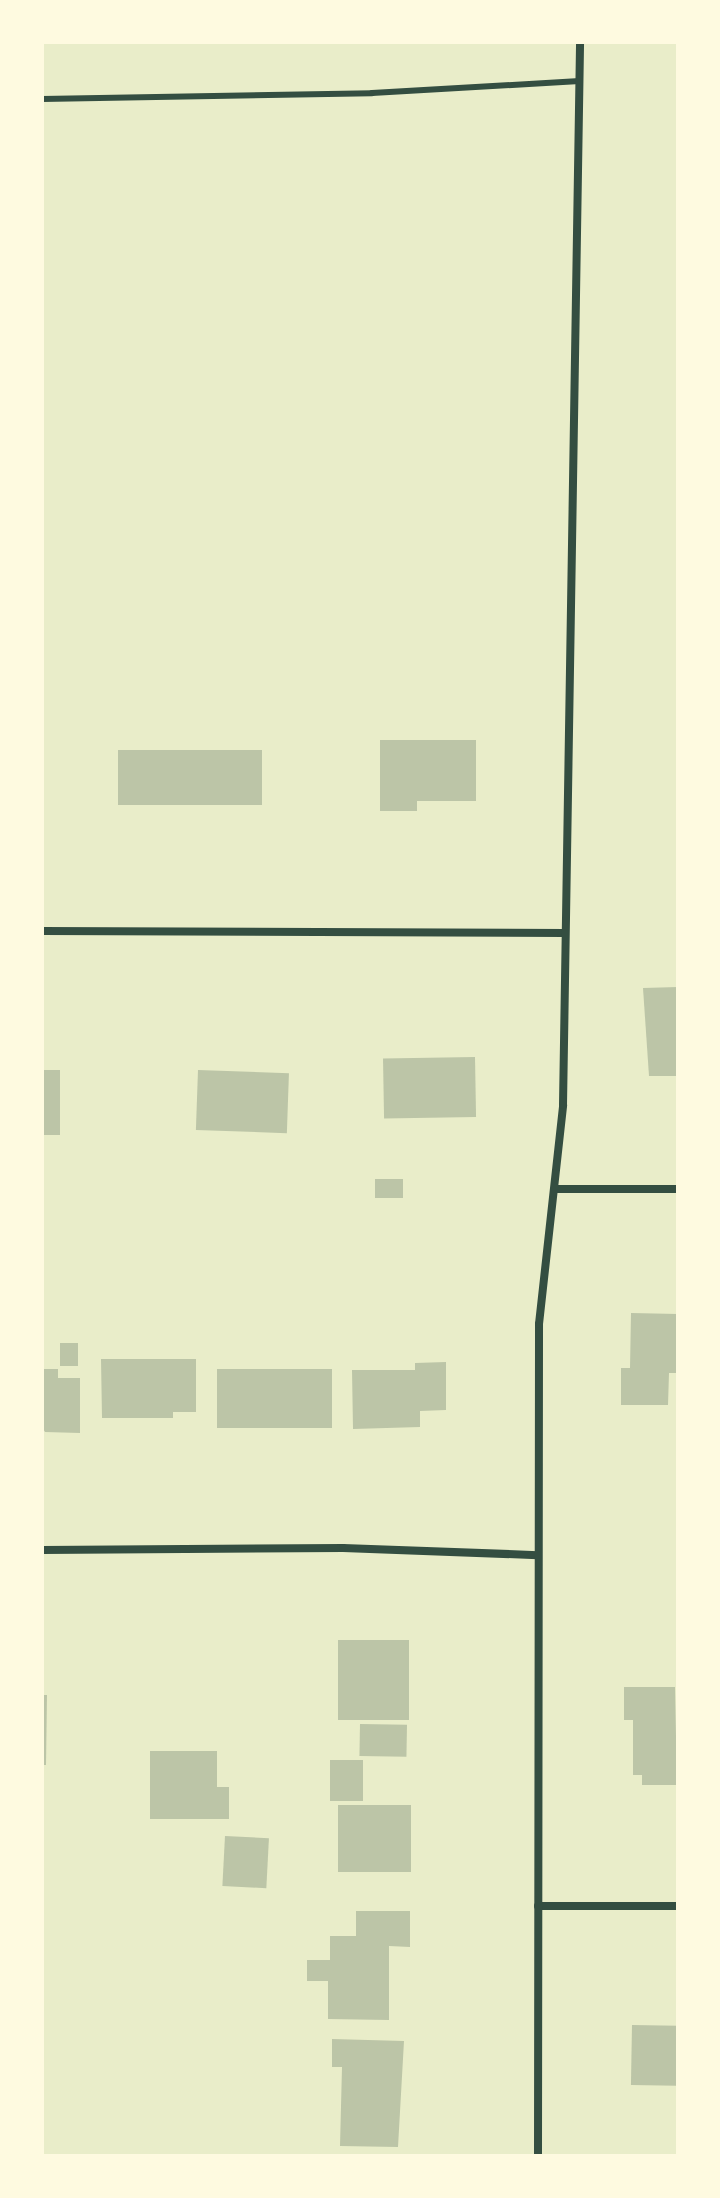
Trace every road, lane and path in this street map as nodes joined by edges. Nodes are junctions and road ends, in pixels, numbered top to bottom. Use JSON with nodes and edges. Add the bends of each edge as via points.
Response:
{"nodes":[{"id":1,"x":580,"y":42,"type":"edge"},
{"id":2,"x":580,"y":81,"type":"junction"},
{"id":3,"x":42,"y":99,"type":"edge"},
{"id":4,"x":42,"y":931,"type":"edge"},
{"id":5,"x":565,"y":933,"type":"junction"},
{"id":6,"x":556,"y":1189,"type":"junction"},
{"id":7,"x":678,"y":1189,"type":"edge"},
{"id":8,"x":42,"y":1550,"type":"edge"},
{"id":9,"x":538,"y":1555,"type":"junction"},
{"id":10,"x":538,"y":1906,"type":"junction"},
{"id":11,"x":678,"y":1906,"type":"edge"},
{"id":12,"x":538,"y":2156,"type":"edge"}],
"edges":[{"from":1,"to":2,"type":"street"},
{"from":2,"to":3,"type":"lane","via":[[357,94]]},
{"from":2,"to":5,"type":"street"},
{"from":4,"to":5,"type":"street"},
{"from":5,"to":6,"type":"street","via":[[563,1105]]},
{"from":6,"to":7,"type":"street"},
{"from":6,"to":9,"type":"street","via":[[539,1324]]},
{"from":8,"to":9,"type":"street","via":[[343,1548]]},
{"from":9,"to":10,"type":"street"},
{"from":10,"to":11,"type":"street"},
{"from":10,"to":12,"type":"street"}]}
